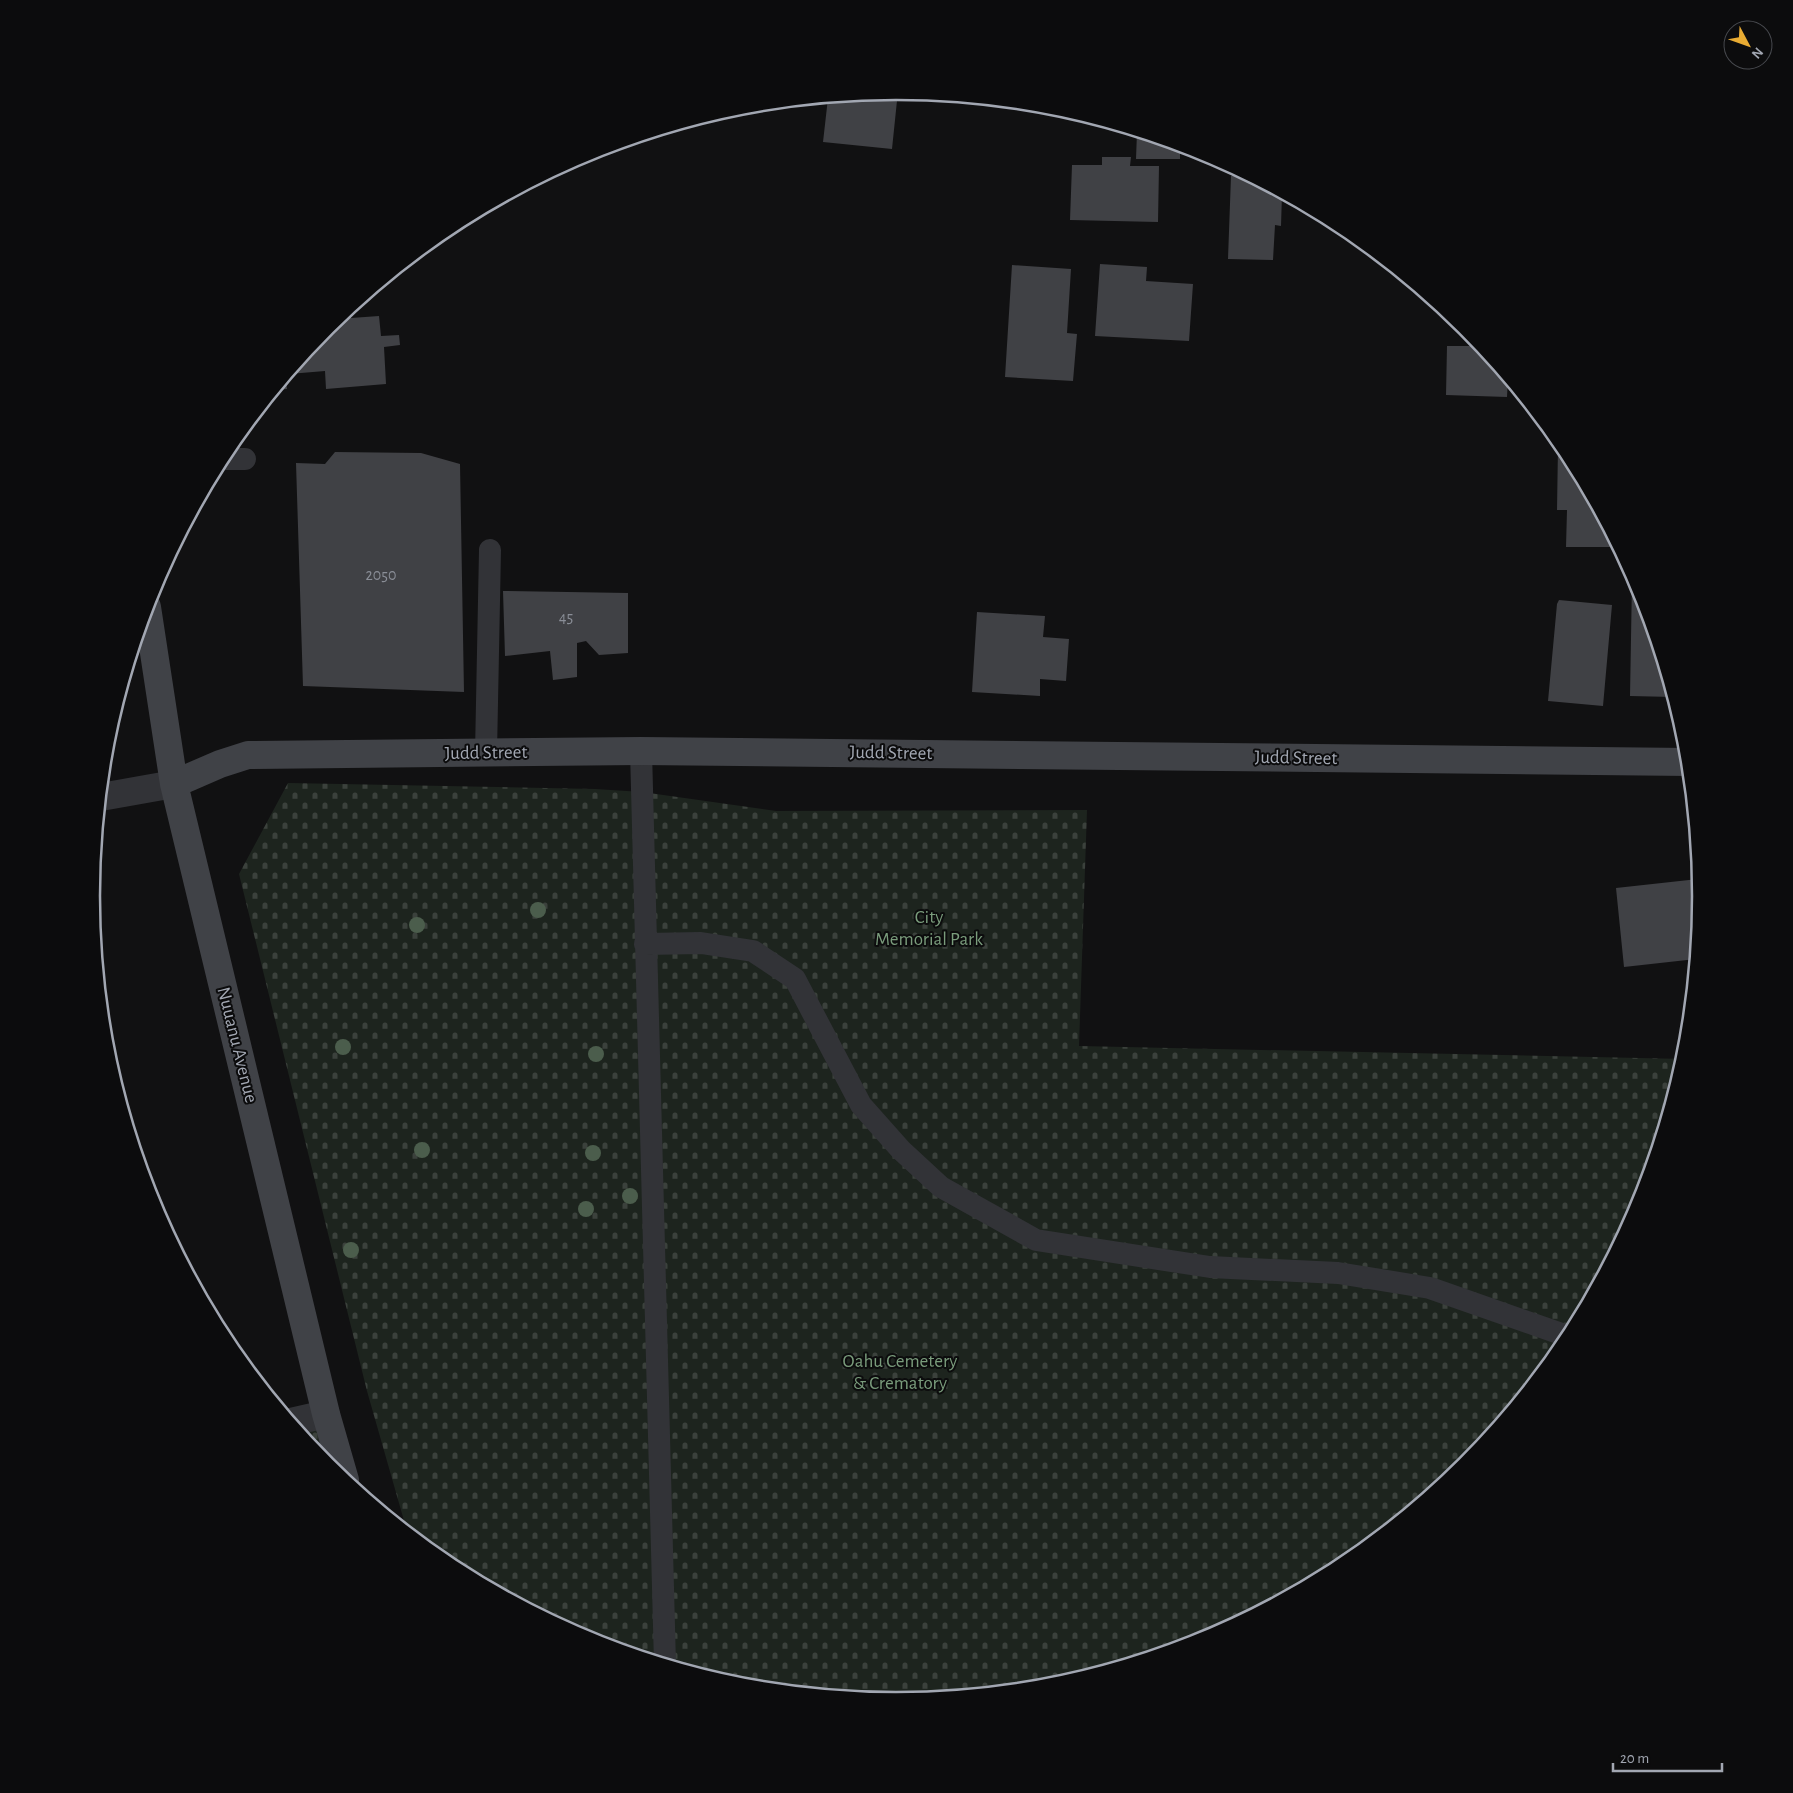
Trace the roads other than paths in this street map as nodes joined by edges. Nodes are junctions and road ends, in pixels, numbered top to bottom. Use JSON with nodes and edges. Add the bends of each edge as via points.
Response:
{"nodes":[{"id":1,"x":231,"y":459,"type":"edge"},
{"id":2,"x":245,"y":459,"type":"dead end"},
{"id":3,"x":490,"y":550,"type":"dead end"},
{"id":4,"x":149,"y":622,"type":"edge"},
{"id":5,"x":641,"y":751,"type":"junction"},
{"id":6,"x":486,"y":753,"type":"junction"},
{"id":7,"x":1681,"y":762,"type":"edge"},
{"id":8,"x":174,"y":784,"type":"junction"},
{"id":9,"x":107,"y":797,"type":"edge"},
{"id":10,"x":645,"y":944,"type":"junction"},
{"id":11,"x":1562,"y":1334,"type":"edge"},
{"id":12,"x":326,"y":1414,"type":"junction"},
{"id":13,"x":297,"y":1421,"type":"edge"},
{"id":14,"x":341,"y":1468,"type":"edge"},
{"id":15,"x":665,"y":1658,"type":"edge"}],
"edges":[{"from":1,"to":2,"type":"lane"},
{"from":3,"to":6,"type":"lane"},
{"from":4,"to":8,"type":"street","name":"Nuuanu Avenue"},
{"from":5,"to":6,"type":"street","name":"Judd Street"},
{"from":5,"to":7,"type":"street","name":"Judd Street"},
{"from":5,"to":10,"type":"lane"},
{"from":6,"to":8,"type":"street","name":"Judd Street","via":[[248,755]]},
{"from":8,"to":9,"type":"street","name":"Judd Street"},
{"from":8,"to":12,"type":"street","name":"Nuuanu Avenue"},
{"from":10,"to":11,"type":"lane","via":[[701,943],[752,951],[795,979],[861,1105],[901,1150],[941,1187],[1036,1240],[1210,1267],[1338,1272],[1430,1288]]},
{"from":10,"to":15,"type":"lane"},
{"from":12,"to":13,"type":"street"},
{"from":12,"to":14,"type":"street","name":"Nuuanu Avenue"}]}
